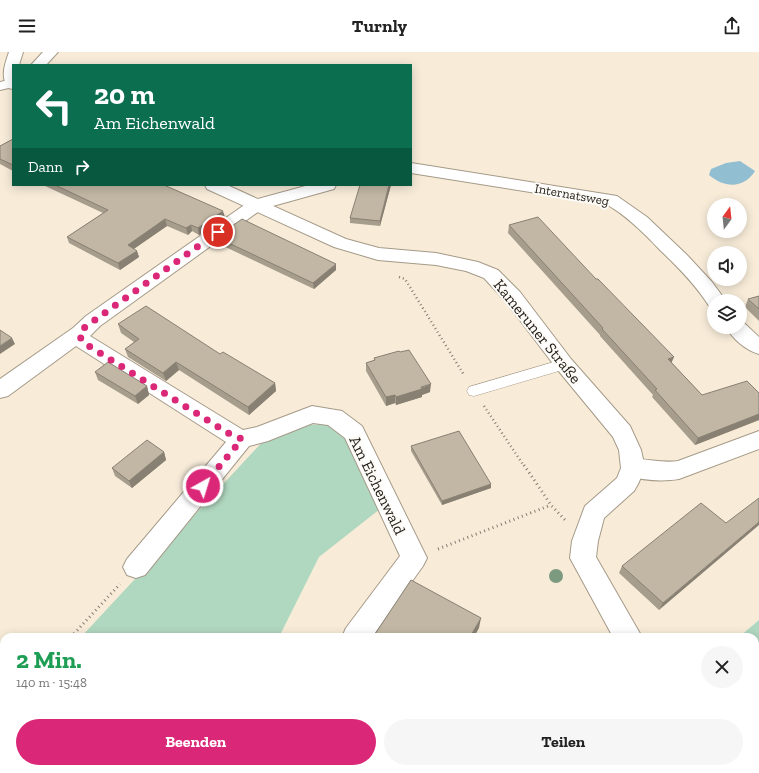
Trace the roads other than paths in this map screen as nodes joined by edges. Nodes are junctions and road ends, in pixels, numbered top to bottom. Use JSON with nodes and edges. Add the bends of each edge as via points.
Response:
{"nodes":[{"id":1,"x":16,"y":52,"type":"edge"},
{"id":2,"x":51,"y":52,"type":"edge"},
{"id":3,"x":12,"y":64,"type":"edge"},
{"id":4,"x":39,"y":64,"type":"edge"},
{"id":5,"x":12,"y":65,"type":"edge"},
{"id":6,"x":10,"y":84,"type":"edge"},
{"id":7,"x":412,"y":168,"type":"edge"},
{"id":8,"x":215,"y":186,"type":"edge"},
{"id":9,"x":324,"y":186,"type":"edge"},
{"id":10,"x":256,"y":205,"type":"junction"},
{"id":11,"x":712,"y":294,"type":"edge"},
{"id":12,"x":80,"y":333,"type":"junction"},
{"id":13,"x":742,"y":334,"type":"edge"},
{"id":14,"x":759,"y":347,"type":"edge"},
{"id":15,"x":564,"y":364,"type":"junction"},
{"id":16,"x":0,"y":390,"type":"edge"},
{"id":17,"x":474,"y":391,"type":"road end"},
{"id":18,"x":242,"y":439,"type":"junction"},
{"id":19,"x":759,"y":440,"type":"edge"},
{"id":20,"x":633,"y":468,"type":"junction"},
{"id":21,"x":136,"y":568,"type":"road end"},
{"id":22,"x":359,"y":633,"type":"edge"},
{"id":23,"x":626,"y":633,"type":"edge"}],
"edges":[{"from":1,"to":3,"type":"street"},
{"from":2,"to":4,"type":"street"},
{"from":5,"to":6,"type":"street"},
{"from":7,"to":11,"type":"street","name":"Internatsweg","via":[[611,200],[624,206],[654,233],[707,286]]},
{"from":8,"to":10,"type":"street","name":"Kameruner Straße"},
{"from":9,"to":10,"type":"street"},
{"from":10,"to":12,"type":"street","via":[[99,316]]},
{"from":10,"to":15,"type":"street","name":"Kameruner Straße","via":[[340,243],[378,254],[436,259],[471,266],[491,274]]},
{"from":12,"to":16,"type":"street"},
{"from":12,"to":18,"type":"street","via":[[84,343],[228,433]]},
{"from":13,"to":14,"type":"street"},
{"from":15,"to":17,"type":"lane"},
{"from":15,"to":20,"type":"street","name":"Kameruner Straße","via":[[622,432],[630,450]]},
{"from":18,"to":21,"type":"street"},
{"from":18,"to":22,"type":"street","name":"Am Eichenwald","via":[[260,435],[312,414],[334,417],[354,432],[414,558]]},
{"from":19,"to":20,"type":"street","via":[[679,470],[666,472]]},
{"from":20,"to":23,"type":"street","via":[[626,484],[594,513],[585,541],[583,558]]}]}
